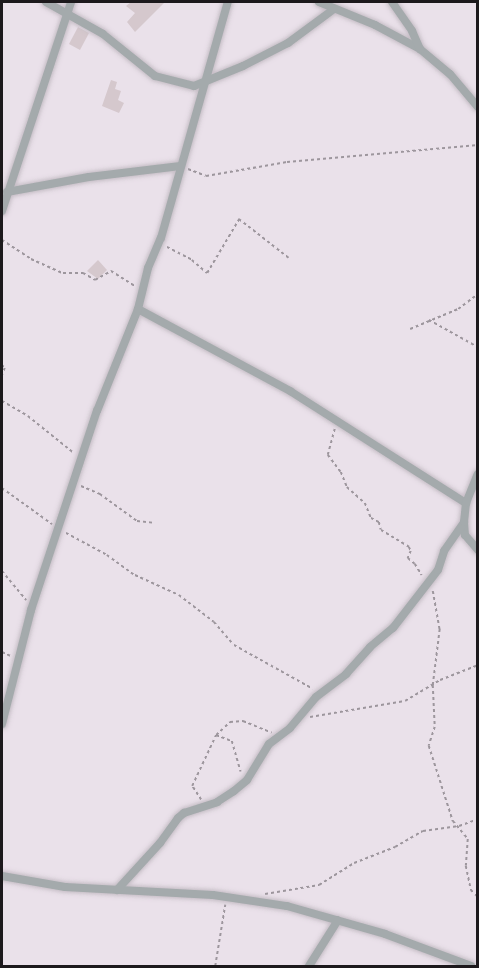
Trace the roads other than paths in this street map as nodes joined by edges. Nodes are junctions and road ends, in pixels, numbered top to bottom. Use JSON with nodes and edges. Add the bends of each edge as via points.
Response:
{"nodes":[{"id":1,"x":46,"y":2,"type":"edge"},
{"id":2,"x":71,"y":2,"type":"edge"},
{"id":3,"x":228,"y":2,"type":"edge"},
{"id":4,"x":320,"y":2,"type":"edge"},
{"id":5,"x":392,"y":2,"type":"edge"},
{"id":6,"x":334,"y":9,"type":"junction"},
{"id":7,"x":66,"y":13,"type":"junction"},
{"id":8,"x":420,"y":49,"type":"junction"},
{"id":9,"x":206,"y":82,"type":"junction"},
{"id":10,"x":477,"y":107,"type":"edge"},
{"id":11,"x":180,"y":166,"type":"junction"},
{"id":12,"x":8,"y":192,"type":"junction"},
{"id":13,"x":2,"y":211,"type":"edge"},
{"id":14,"x":138,"y":309,"type":"junction"},
{"id":15,"x":477,"y":474,"type":"edge"},
{"id":16,"x":466,"y":503,"type":"junction"},
{"id":17,"x":464,"y":522,"type":"junction"},
{"id":18,"x":451,"y":539,"type":"junction"},
{"id":19,"x":471,"y":542,"type":"junction"},
{"id":20,"x":477,"y":550,"type":"edge"},
{"id":21,"x":2,"y":724,"type":"edge"},
{"id":22,"x":2,"y":876,"type":"edge"},
{"id":23,"x":117,"y":890,"type":"junction"},
{"id":24,"x":338,"y":920,"type":"junction"},
{"id":25,"x":309,"y":966,"type":"edge"},
{"id":26,"x":471,"y":966,"type":"edge"}],
"edges":[{"from":1,"to":7,"type":"street"},
{"from":2,"to":7,"type":"street"},
{"from":3,"to":9,"type":"street","via":[[214,41]]},
{"from":4,"to":6,"type":"street"},
{"from":5,"to":8,"type":"street"},
{"from":6,"to":8,"type":"street"},
{"from":6,"to":9,"type":"street","via":[[288,43]]},
{"from":7,"to":9,"type":"street","via":[[103,34],[155,76],[183,85]]},
{"from":7,"to":12,"type":"street"},
{"from":8,"to":10,"type":"street","via":[[450,74]]},
{"from":9,"to":11,"type":"street"},
{"from":11,"to":12,"type":"street"},
{"from":11,"to":14,"type":"street"},
{"from":12,"to":13,"type":"street"},
{"from":14,"to":16,"type":"street","via":[[290,391]]},
{"from":14,"to":21,"type":"street","via":[[97,411],[17,659]]},
{"from":15,"to":16,"type":"street"},
{"from":16,"to":17,"type":"street"},
{"from":17,"to":18,"type":"street"},
{"from":17,"to":19,"type":"street","via":[[465,535]]},
{"from":18,"to":19,"type":"street"},
{"from":18,"to":23,"type":"street","via":[[430,582],[393,628],[276,738],[247,780],[206,807],[178,818]]},
{"from":19,"to":20,"type":"street"},
{"from":22,"to":23,"type":"street","via":[[65,887]]},
{"from":23,"to":24,"type":"street","via":[[287,906]]},
{"from":24,"to":25,"type":"street"},
{"from":24,"to":26,"type":"street"}]}
